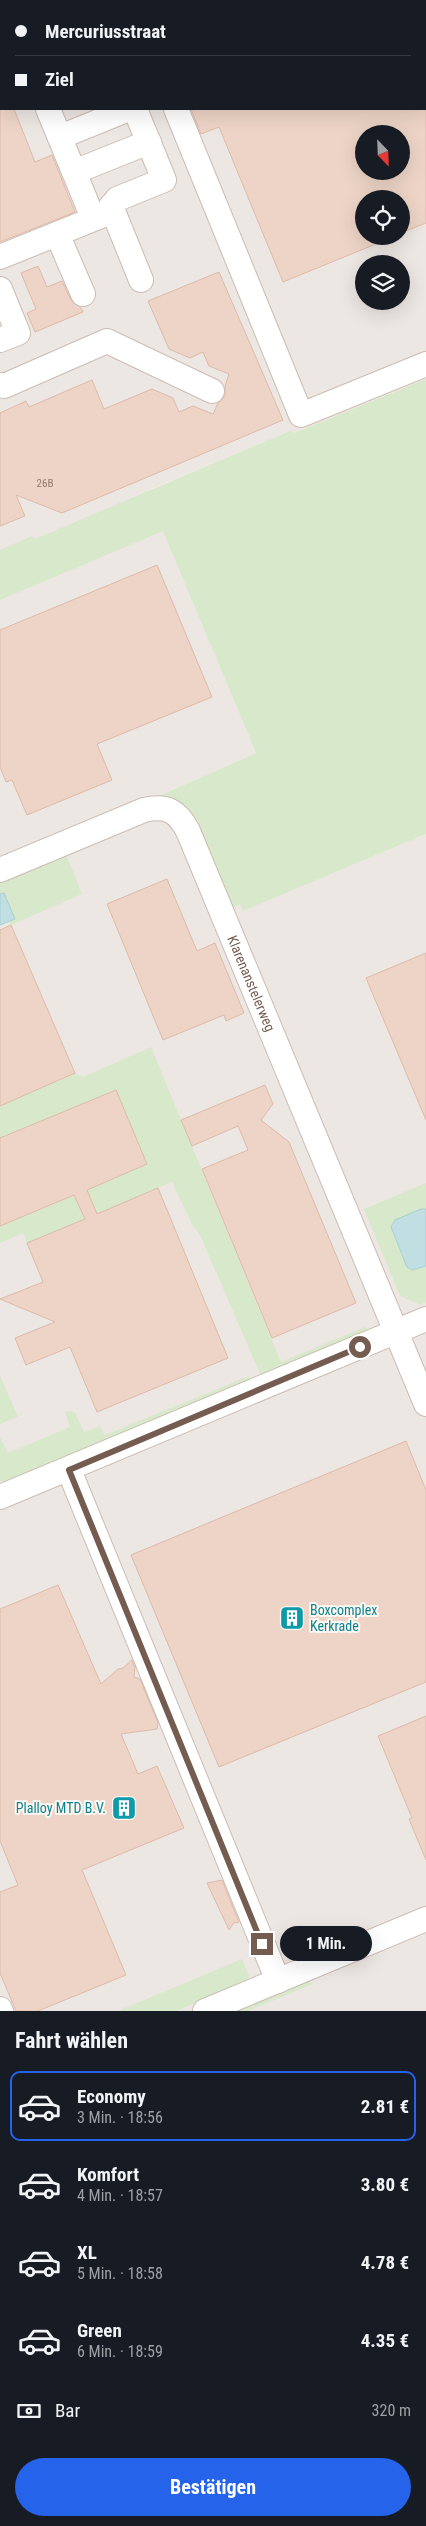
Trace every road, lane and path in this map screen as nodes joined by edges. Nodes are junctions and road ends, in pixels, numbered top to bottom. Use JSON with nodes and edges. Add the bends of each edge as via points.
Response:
{"nodes":[{"id":1,"x":48,"y":110,"type":"edge"},
{"id":2,"x":127,"y":110,"type":"edge"},
{"id":3,"x":135,"y":110,"type":"edge"},
{"id":4,"x":176,"y":110,"type":"edge"},
{"id":5,"x":60,"y":137,"type":"junction"},
{"id":6,"x":149,"y":142,"type":"junction"},
{"id":7,"x":74,"y":172,"type":"junction"},
{"id":8,"x":107,"y":215,"type":"junction"},
{"id":9,"x":62,"y":243,"type":"junction"},
{"id":10,"x":0,"y":257,"type":"edge"},
{"id":11,"x":0,"y":268,"type":"edge"},
{"id":12,"x":141,"y":280,"type":"dead end"},
{"id":13,"x":0,"y":289,"type":"edge"},
{"id":14,"x":83,"y":294,"type":"dead end"},
{"id":15,"x":0,"y":340,"type":"edge"},
{"id":16,"x":426,"y":364,"type":"edge"},
{"id":17,"x":0,"y":385,"type":"edge"},
{"id":18,"x":212,"y":391,"type":"dead end"},
{"id":19,"x":0,"y":870,"type":"edge"},
{"id":20,"x":426,"y":1319,"type":"edge"},
{"id":21,"x":396,"y":1332,"type":"junction"},
{"id":22,"x":426,"y":1404,"type":"edge"},
{"id":23,"x":69,"y":1470,"type":"junction"},
{"id":24,"x":0,"y":1497,"type":"edge"},
{"id":25,"x":426,"y":1919,"type":"edge"},
{"id":26,"x":278,"y":1981,"type":"junction"},
{"id":27,"x":204,"y":2011,"type":"edge"}],
"edges":[{"from":1,"to":5,"type":"street"},
{"from":2,"to":5,"type":"street"},
{"from":3,"to":6,"type":"street"},
{"from":4,"to":16,"type":"street","via":[[301,415]]},
{"from":5,"to":7,"type":"street"},
{"from":6,"to":7,"type":"street"},
{"from":6,"to":8,"type":"street","via":[[164,180],[117,198]]},
{"from":7,"to":8,"type":"street"},
{"from":8,"to":9,"type":"street"},
{"from":8,"to":10,"type":"street"},
{"from":8,"to":12,"type":"street"},
{"from":9,"to":11,"type":"street"},
{"from":9,"to":14,"type":"street"},
{"from":13,"to":15,"type":"street","via":[[18,333]]},
{"from":17,"to":18,"type":"street","via":[[107,341]]},
{"from":19,"to":21,"type":"street","name":"Klarenanstelerweg","via":[[144,810],[158,807],[177,813],[188,831]]},
{"from":20,"to":21,"type":"street"},
{"from":21,"to":22,"type":"street","name":"Klarenanstelerweg"},
{"from":21,"to":23,"type":"street"},
{"from":23,"to":24,"type":"street"},
{"from":23,"to":26,"type":"street"},
{"from":25,"to":26,"type":"street"},
{"from":26,"to":27,"type":"street"}]}
